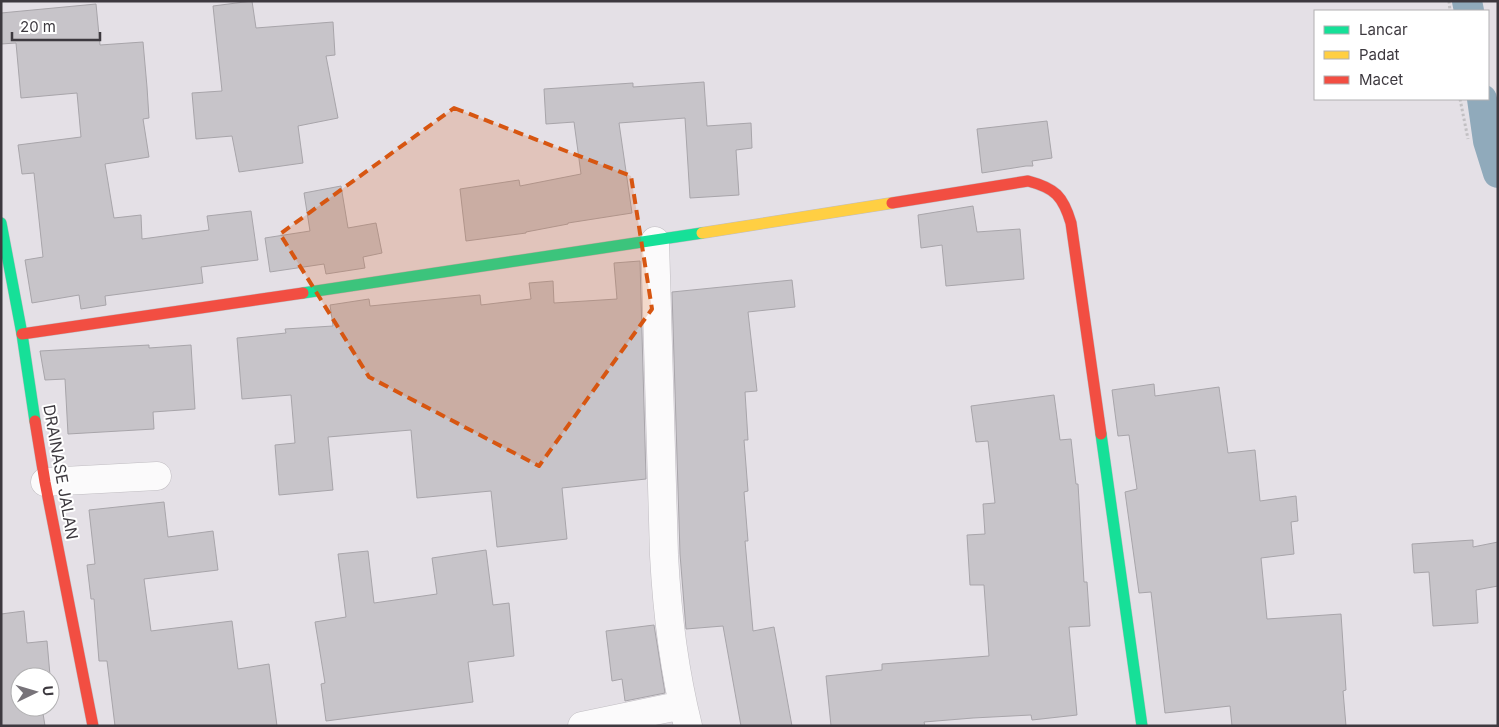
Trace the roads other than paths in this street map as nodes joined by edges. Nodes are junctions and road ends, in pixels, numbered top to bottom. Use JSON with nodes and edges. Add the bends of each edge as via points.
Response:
{"nodes":[{"id":1,"x":1,"y":223,"type":"edge"},
{"id":2,"x":655,"y":241,"type":"junction"},
{"id":3,"x":22,"y":334,"type":"junction"},
{"id":4,"x":157,"y":476,"type":"dead end"},
{"id":5,"x":45,"y":482,"type":"junction"},
{"id":6,"x":685,"y":715,"type":"edge"},
{"id":7,"x":93,"y":726,"type":"edge"},
{"id":8,"x":582,"y":726,"type":"edge"},
{"id":9,"x":1142,"y":726,"type":"edge"}],
"edges":[{"from":1,"to":3,"type":"street","name":"DRAINASE JALAN"},
{"from":2,"to":3,"type":"street"},
{"from":2,"to":6,"type":"street","via":[[666,596]]},
{"from":2,"to":9,"type":"street","via":[[1028,181],[1053,189],[1062,200],[1071,223]]},
{"from":3,"to":5,"type":"street","name":"DRAINASE JALAN"},
{"from":4,"to":5,"type":"street"},
{"from":5,"to":7,"type":"street","name":"DRAINASE JALAN"},
{"from":6,"to":8,"type":"street"}]}
